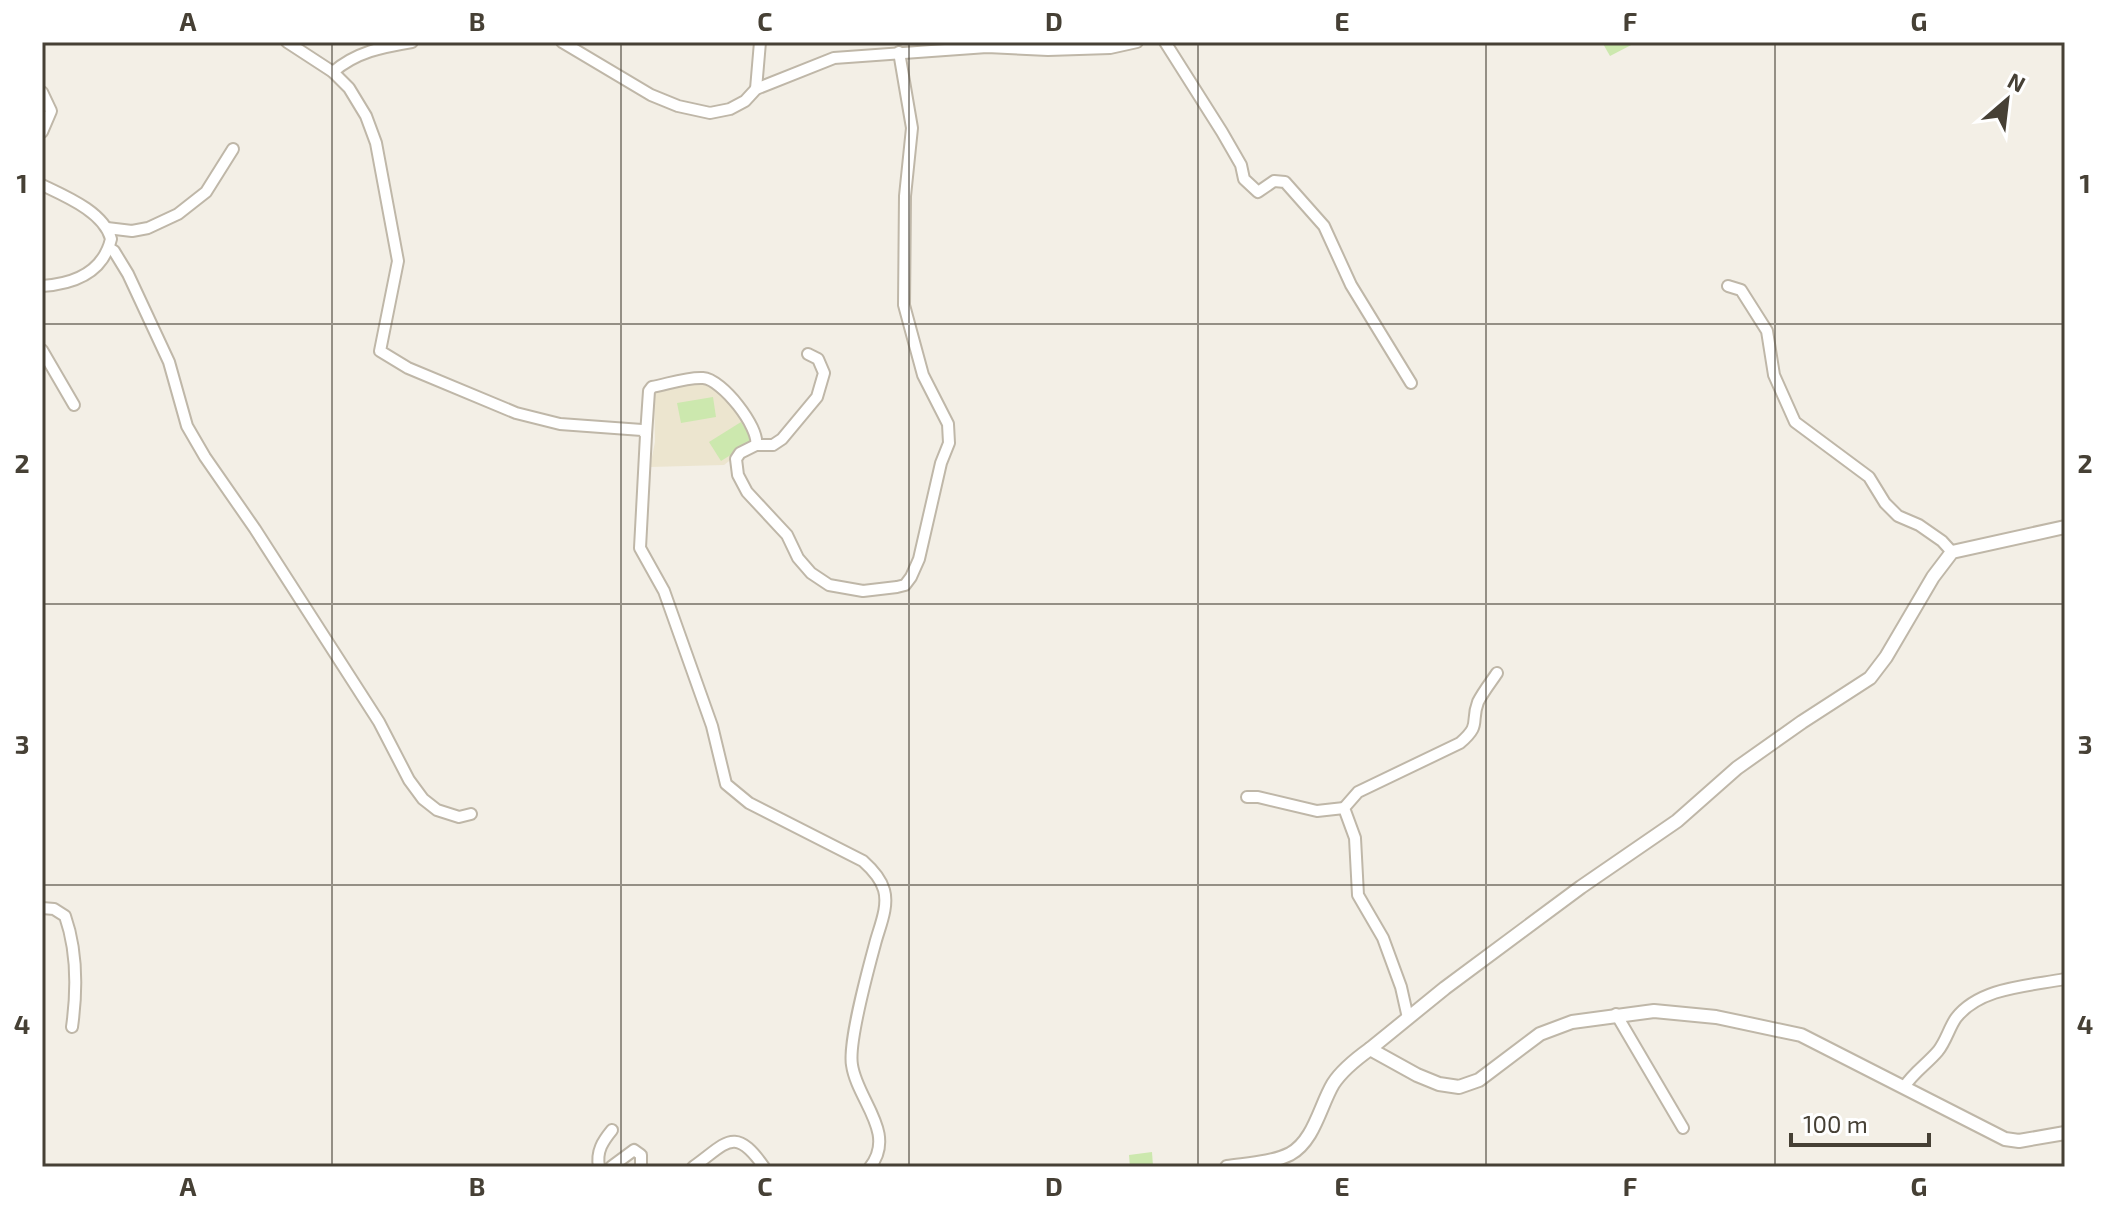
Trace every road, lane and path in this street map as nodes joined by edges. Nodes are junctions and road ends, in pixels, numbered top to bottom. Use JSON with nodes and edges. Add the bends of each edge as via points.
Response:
{"nodes":[{"id":1,"x":287,"y":42,"type":"edge"},
{"id":2,"x":412,"y":42,"type":"edge"},
{"id":3,"x":562,"y":42,"type":"edge"},
{"id":4,"x":760,"y":42,"type":"edge"},
{"id":5,"x":1137,"y":42,"type":"edge"},
{"id":6,"x":1165,"y":42,"type":"edge"},
{"id":7,"x":899,"y":52,"type":"junction"},
{"id":8,"x":333,"y":72,"type":"junction"},
{"id":9,"x":756,"y":89,"type":"junction"},
{"id":10,"x":42,"y":92,"type":"edge"},
{"id":11,"x":42,"y":132,"type":"edge"},
{"id":12,"x":233,"y":149,"type":"dead end"},
{"id":13,"x":42,"y":185,"type":"edge"},
{"id":14,"x":107,"y":228,"type":"junction"},
{"id":15,"x":109,"y":248,"type":"junction"},
{"id":16,"x":42,"y":286,"type":"edge"},
{"id":17,"x":1728,"y":286,"type":"dead end"},
{"id":18,"x":42,"y":350,"type":"edge"},
{"id":19,"x":808,"y":354,"type":"dead end"},
{"id":20,"x":1411,"y":383,"type":"dead end"},
{"id":21,"x":74,"y":405,"type":"dead end"},
{"id":22,"x":646,"y":435,"type":"junction"},
{"id":23,"x":756,"y":445,"type":"junction"},
{"id":24,"x":2065,"y":527,"type":"edge"},
{"id":25,"x":1952,"y":552,"type":"junction"},
{"id":26,"x":1497,"y":673,"type":"dead end"},
{"id":27,"x":1247,"y":797,"type":"dead end"},
{"id":28,"x":1344,"y":808,"type":"junction"},
{"id":29,"x":471,"y":814,"type":"dead end"},
{"id":30,"x":42,"y":908,"type":"edge"},
{"id":31,"x":2065,"y":979,"type":"edge"},
{"id":32,"x":1616,"y":1014,"type":"junction"},
{"id":33,"x":1408,"y":1018,"type":"junction"},
{"id":34,"x":72,"y":1027,"type":"dead end"},
{"id":35,"x":1370,"y":1049,"type":"junction"},
{"id":36,"x":1904,"y":1087,"type":"junction"},
{"id":37,"x":1683,"y":1128,"type":"dead end"},
{"id":38,"x":612,"y":1130,"type":"dead end"},
{"id":39,"x":2065,"y":1133,"type":"edge"},
{"id":40,"x":599,"y":1167,"type":"edge"},
{"id":41,"x":611,"y":1167,"type":"edge"},
{"id":42,"x":641,"y":1167,"type":"edge"},
{"id":43,"x":693,"y":1167,"type":"edge"},
{"id":44,"x":764,"y":1167,"type":"edge"},
{"id":45,"x":870,"y":1167,"type":"edge"},
{"id":46,"x":1227,"y":1167,"type":"edge"}],
"edges":[{"from":1,"to":8,"type":"street"},
{"from":2,"to":8,"type":"street","via":[[368,51]]},
{"from":3,"to":9,"type":"street","via":[[651,95],[693,110],[730,109]]},
{"from":4,"to":9,"type":"street"},
{"from":5,"to":7,"type":"street","via":[[1110,48]]},
{"from":6,"to":20,"type":"street","via":[[1222,132],[1244,179],[1258,192],[1274,181],[1285,182],[1324,226],[1351,285]]},
{"from":7,"to":9,"type":"street","via":[[834,58]]},
{"from":7,"to":23,"type":"street","via":[[912,128],[904,305],[923,375],[948,424],[949,443],[919,559],[905,585],[852,590],[829,585],[811,573],[738,475],[736,459]]},
{"from":8,"to":22,"type":"street","via":[[366,116],[395,239],[397,276],[380,351],[516,413],[560,424],[626,427]]},
{"from":10,"to":11,"type":"street","via":[[51,111]]},
{"from":12,"to":14,"type":"street","via":[[206,192],[178,214],[148,228]]},
{"from":13,"to":14,"type":"street","via":[[86,209]]},
{"from":14,"to":15,"type":"street"},
{"from":15,"to":16,"type":"street","via":[[78,280]]},
{"from":15,"to":29,"type":"street","via":[[128,274],[169,362],[187,426],[379,722],[409,780],[437,810],[459,817]]},
{"from":17,"to":25,"type":"street","via":[[1741,290],[1767,331],[1774,375],[1795,422],[1869,477],[1898,516],[1919,525]]},
{"from":18,"to":21,"type":"street"},
{"from":19,"to":23,"type":"street","via":[[818,359],[824,373],[817,397],[782,439]]},
{"from":22,"to":23,"type":"street","via":[[652,387],[705,378],[724,389],[740,410],[755,430]]},
{"from":22,"to":45,"type":"street","via":[[640,548],[664,591],[712,726],[726,784],[749,803],[863,861],[885,892],[852,1055],[881,1136]]},
{"from":24,"to":25,"type":"street"},
{"from":25,"to":33,"type":"street","via":[[1870,678],[1737,768],[1677,821]]},
{"from":26,"to":28,"type":"street","via":[[1478,703],[1476,725],[1460,743],[1358,792]]},
{"from":27,"to":28,"type":"street","via":[[1317,811]]},
{"from":28,"to":33,"type":"street","via":[[1355,838],[1358,895],[1383,938]]},
{"from":30,"to":34,"type":"street","via":[[65,916],[72,934]]},
{"from":31,"to":36,"type":"street","via":[[1973,1002],[1955,1019],[1937,1053]]},
{"from":32,"to":35,"type":"street","via":[[1540,1034],[1479,1080],[1459,1087],[1417,1075]]},
{"from":32,"to":36,"type":"street","via":[[1654,1011],[1716,1017],[1789,1031]]},
{"from":32,"to":37,"type":"street"},
{"from":33,"to":35,"type":"street"},
{"from":35,"to":46,"type":"street","via":[[1333,1083],[1296,1149]]},
{"from":36,"to":39,"type":"street","via":[[2005,1139]]},
{"from":38,"to":40,"type":"street","via":[[598,1154]]},
{"from":41,"to":42,"type":"street","via":[[634,1150],[641,1155]]},
{"from":43,"to":44,"type":"street","via":[[735,1140]]}]}
